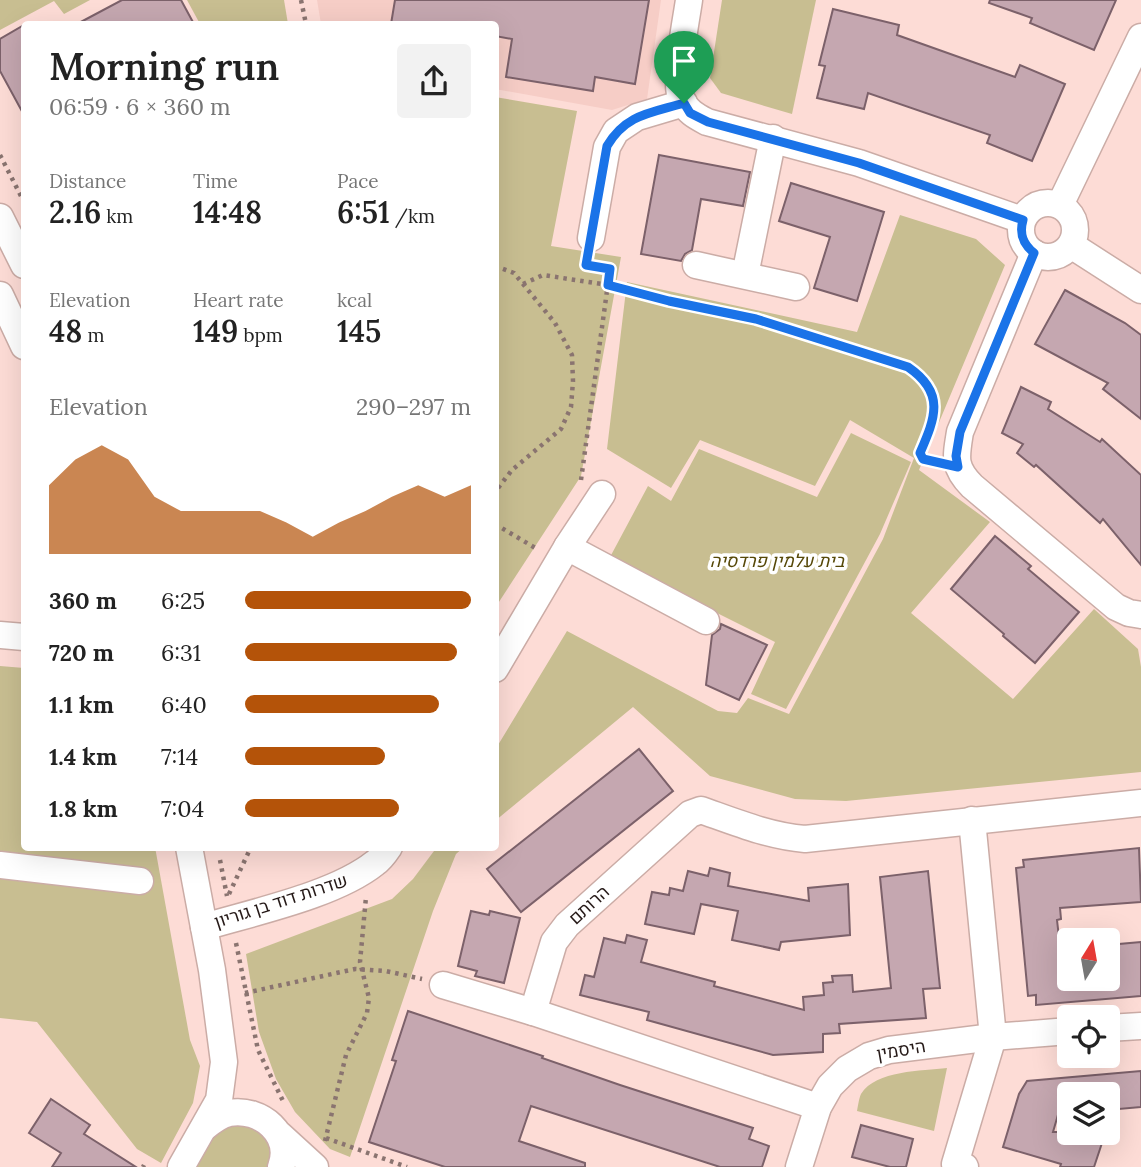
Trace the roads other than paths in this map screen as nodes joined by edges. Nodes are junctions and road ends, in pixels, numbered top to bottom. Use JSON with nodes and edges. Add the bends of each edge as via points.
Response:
{"nodes":[{"id":1,"x":689,"y":0,"type":"edge"},
{"id":2,"x":1141,"y":37,"type":"edge"},
{"id":3,"x":684,"y":103,"type":"junction"},
{"id":4,"x":773,"y":138,"type":"junction"},
{"id":5,"x":1060,"y":205,"type":"junction"},
{"id":6,"x":0,"y":217,"type":"edge"},
{"id":7,"x":1023,"y":220,"type":"junction"},
{"id":8,"x":591,"y":238,"type":"road end"},
{"id":9,"x":1071,"y":245,"type":"junction"},
{"id":10,"x":1034,"y":253,"type":"junction"},
{"id":11,"x":21,"y":259,"type":"edge"},
{"id":12,"x":696,"y":265,"type":"dead end"},
{"id":13,"x":745,"y":275,"type":"junction"},
{"id":14,"x":796,"y":286,"type":"dead end"},
{"id":15,"x":1141,"y":290,"type":"edge"},
{"id":16,"x":0,"y":295,"type":"edge"},
{"id":17,"x":6,"y":321,"type":"edge"},
{"id":18,"x":21,"y":342,"type":"edge"},
{"id":19,"x":602,"y":494,"type":"road end"},
{"id":20,"x":563,"y":555,"type":"junction"},
{"id":21,"x":1141,"y":615,"type":"edge"},
{"id":22,"x":706,"y":621,"type":"dead end"},
{"id":23,"x":499,"y":662,"type":"edge"},
{"id":24,"x":1141,"y":803,"type":"edge"},
{"id":25,"x":972,"y":820,"type":"junction"},
{"id":26,"x":190,"y":851,"type":"edge"},
{"id":27,"x":386,"y":851,"type":"edge"},
{"id":28,"x":0,"y":865,"type":"edge"},
{"id":29,"x":140,"y":881,"type":"dead end"},
{"id":30,"x":204,"y":927,"type":"junction"},
{"id":31,"x":443,"y":985,"type":"road end"},
{"id":32,"x":533,"y":1012,"type":"junction"},
{"id":33,"x":1141,"y":1026,"type":"edge"},
{"id":34,"x":1120,"y":1027,"type":"edge"},
{"id":35,"x":1057,"y":1032,"type":"edge"},
{"id":36,"x":993,"y":1037,"type":"junction"},
{"id":37,"x":224,"y":1062,"type":"junction"},
{"id":38,"x":818,"y":1107,"type":"junction"},
{"id":39,"x":254,"y":1116,"type":"junction"},
{"id":40,"x":205,"y":1127,"type":"junction"},
{"id":41,"x":300,"y":1165,"type":"edge"},
{"id":42,"x":181,"y":1167,"type":"edge"},
{"id":43,"x":799,"y":1167,"type":"edge"},
{"id":44,"x":965,"y":1167,"type":"edge"}],
"edges":[{"from":1,"to":3,"type":"street","via":[[679,78]]},
{"from":2,"to":5,"type":"street"},
{"from":3,"to":4,"type":"street","via":[[690,113],[708,122]]},
{"from":3,"to":8,"type":"street","via":[[637,117],[616,131],[607,146]]},
{"from":4,"to":7,"type":"street"},
{"from":4,"to":13,"type":"street"},
{"from":5,"to":7,"type":"street","via":[[1033,206]]},
{"from":5,"to":9,"type":"street","via":[[1068,210],[1076,227]]},
{"from":6,"to":11,"type":"street"},
{"from":7,"to":10,"type":"street","via":[[1022,237]]},
{"from":9,"to":10,"type":"street","via":[[1056,256]]},
{"from":9,"to":15,"type":"street"},
{"from":10,"to":21,"type":"street","via":[[960,432],[956,456],[960,474],[1116,607]]},
{"from":12,"to":13,"type":"street"},
{"from":13,"to":14,"type":"street"},
{"from":16,"to":17,"type":"street"},
{"from":17,"to":18,"type":"street"},
{"from":19,"to":20,"type":"street"},
{"from":20,"to":22,"type":"street"},
{"from":20,"to":23,"type":"street"},
{"from":24,"to":25,"type":"street","name":"הרותם"},
{"from":25,"to":32,"type":"street","name":"הרותם","via":[[805,839],[762,831],[701,810],[690,814],[567,925],[554,942]]},
{"from":25,"to":36,"type":"street"},
{"from":26,"to":30,"type":"street"},
{"from":27,"to":30,"type":"street","name":"שדרות דוד בן גוריון","via":[[358,875],[323,891],[229,908]]},
{"from":28,"to":29,"type":"street"},
{"from":30,"to":37,"type":"street"},
{"from":31,"to":32,"type":"street"},
{"from":32,"to":38,"type":"street"},
{"from":33,"to":34,"type":"street"},
{"from":35,"to":36,"type":"street","name":"היסמין"},
{"from":36,"to":38,"type":"street","name":"היסמין","via":[[869,1056],[830,1086]]},
{"from":36,"to":44,"type":"street","via":[[955,1164]]},
{"from":37,"to":39,"type":"street"},
{"from":37,"to":40,"type":"street","via":[[219,1100]]},
{"from":38,"to":43,"type":"street","name":"היסמין"},
{"from":39,"to":40,"type":"street","via":[[231,1113]]},
{"from":39,"to":41,"type":"street","via":[[280,1135],[284,1160]]},
{"from":40,"to":42,"type":"street"}]}
